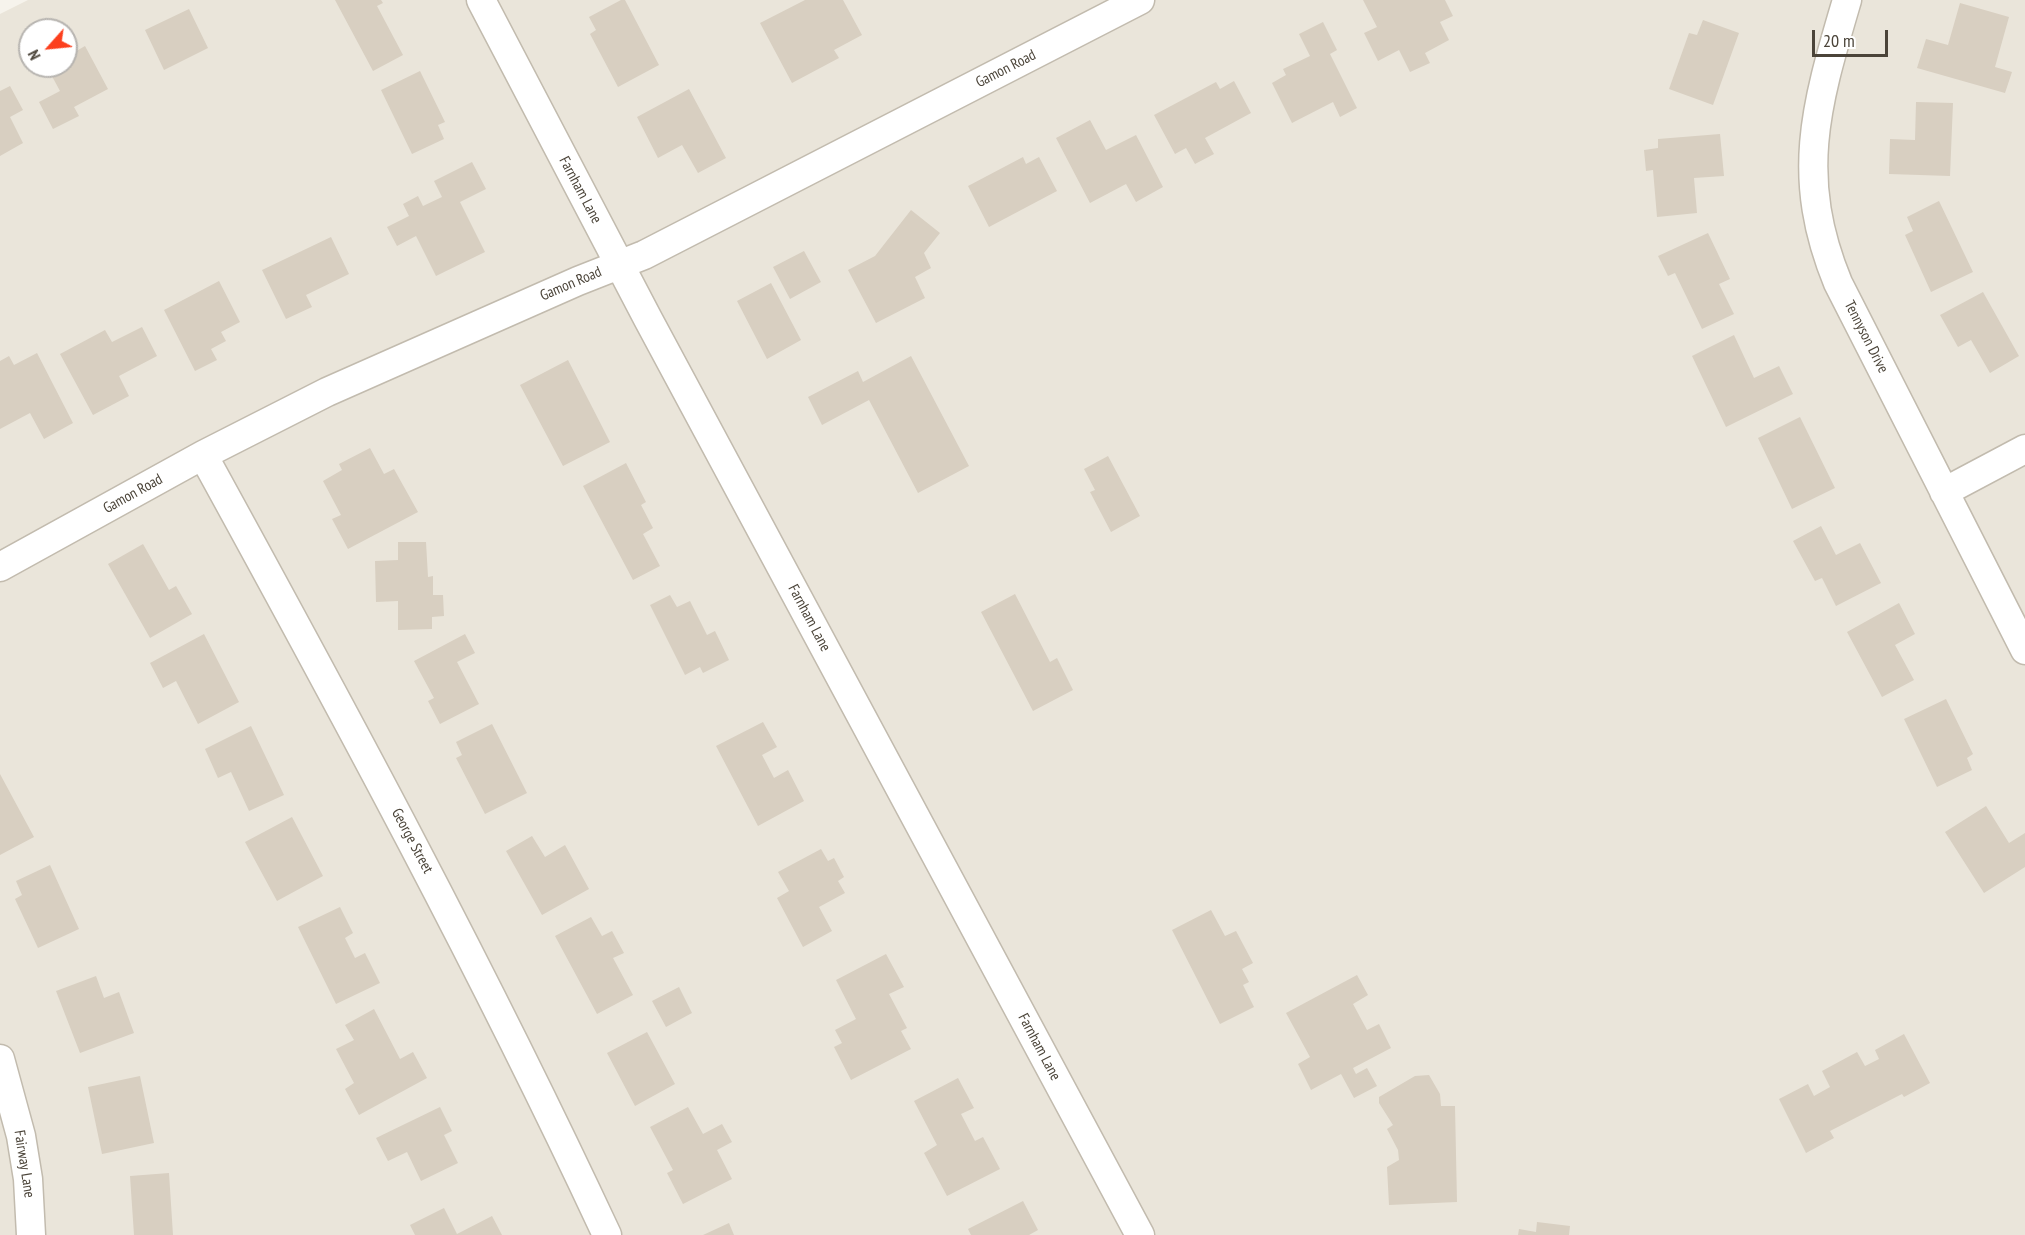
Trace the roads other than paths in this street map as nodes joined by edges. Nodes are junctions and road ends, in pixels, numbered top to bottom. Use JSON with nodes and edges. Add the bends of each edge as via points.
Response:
{"nodes":[{"id":1,"x":481,"y":0,"type":"edge"},
{"id":2,"x":1140,"y":0,"type":"edge"},
{"id":3,"x":1847,"y":0,"type":"edge"},
{"id":4,"x":619,"y":264,"type":"junction"},
{"id":5,"x":2025,"y":449,"type":"edge"},
{"id":6,"x":203,"y":454,"type":"junction"},
{"id":7,"x":1944,"y":492,"type":"junction"},
{"id":8,"x":0,"y":567,"type":"edge"},
{"id":9,"x":2025,"y":650,"type":"edge"},
{"id":10,"x":0,"y":1059,"type":"edge"},
{"id":11,"x":31,"y":1235,"type":"edge"},
{"id":12,"x":607,"y":1235,"type":"edge"},
{"id":13,"x":1140,"y":1235,"type":"edge"}],
"edges":[{"from":1,"to":4,"type":"street","name":"Farnham Lane"},
{"from":2,"to":4,"type":"street","name":"Gamon Road","via":[[644,255]]},
{"from":3,"to":7,"type":"street","name":"Tennyson Drive","via":[[1818,110],[1813,151],[1819,224],[1838,283]]},
{"from":4,"to":6,"type":"street","name":"Gamon Road","via":[[327,392]]},
{"from":4,"to":13,"type":"street","name":"Farnham Lane"},
{"from":5,"to":7,"type":"street"},
{"from":6,"to":8,"type":"street","name":"Gamon Road"},
{"from":6,"to":12,"type":"street","name":"George Street","via":[[423,862]]},
{"from":7,"to":9,"type":"street","name":"Tennyson Drive"},
{"from":10,"to":11,"type":"street","name":"Fairway Lane","via":[[21,1136]]}]}
